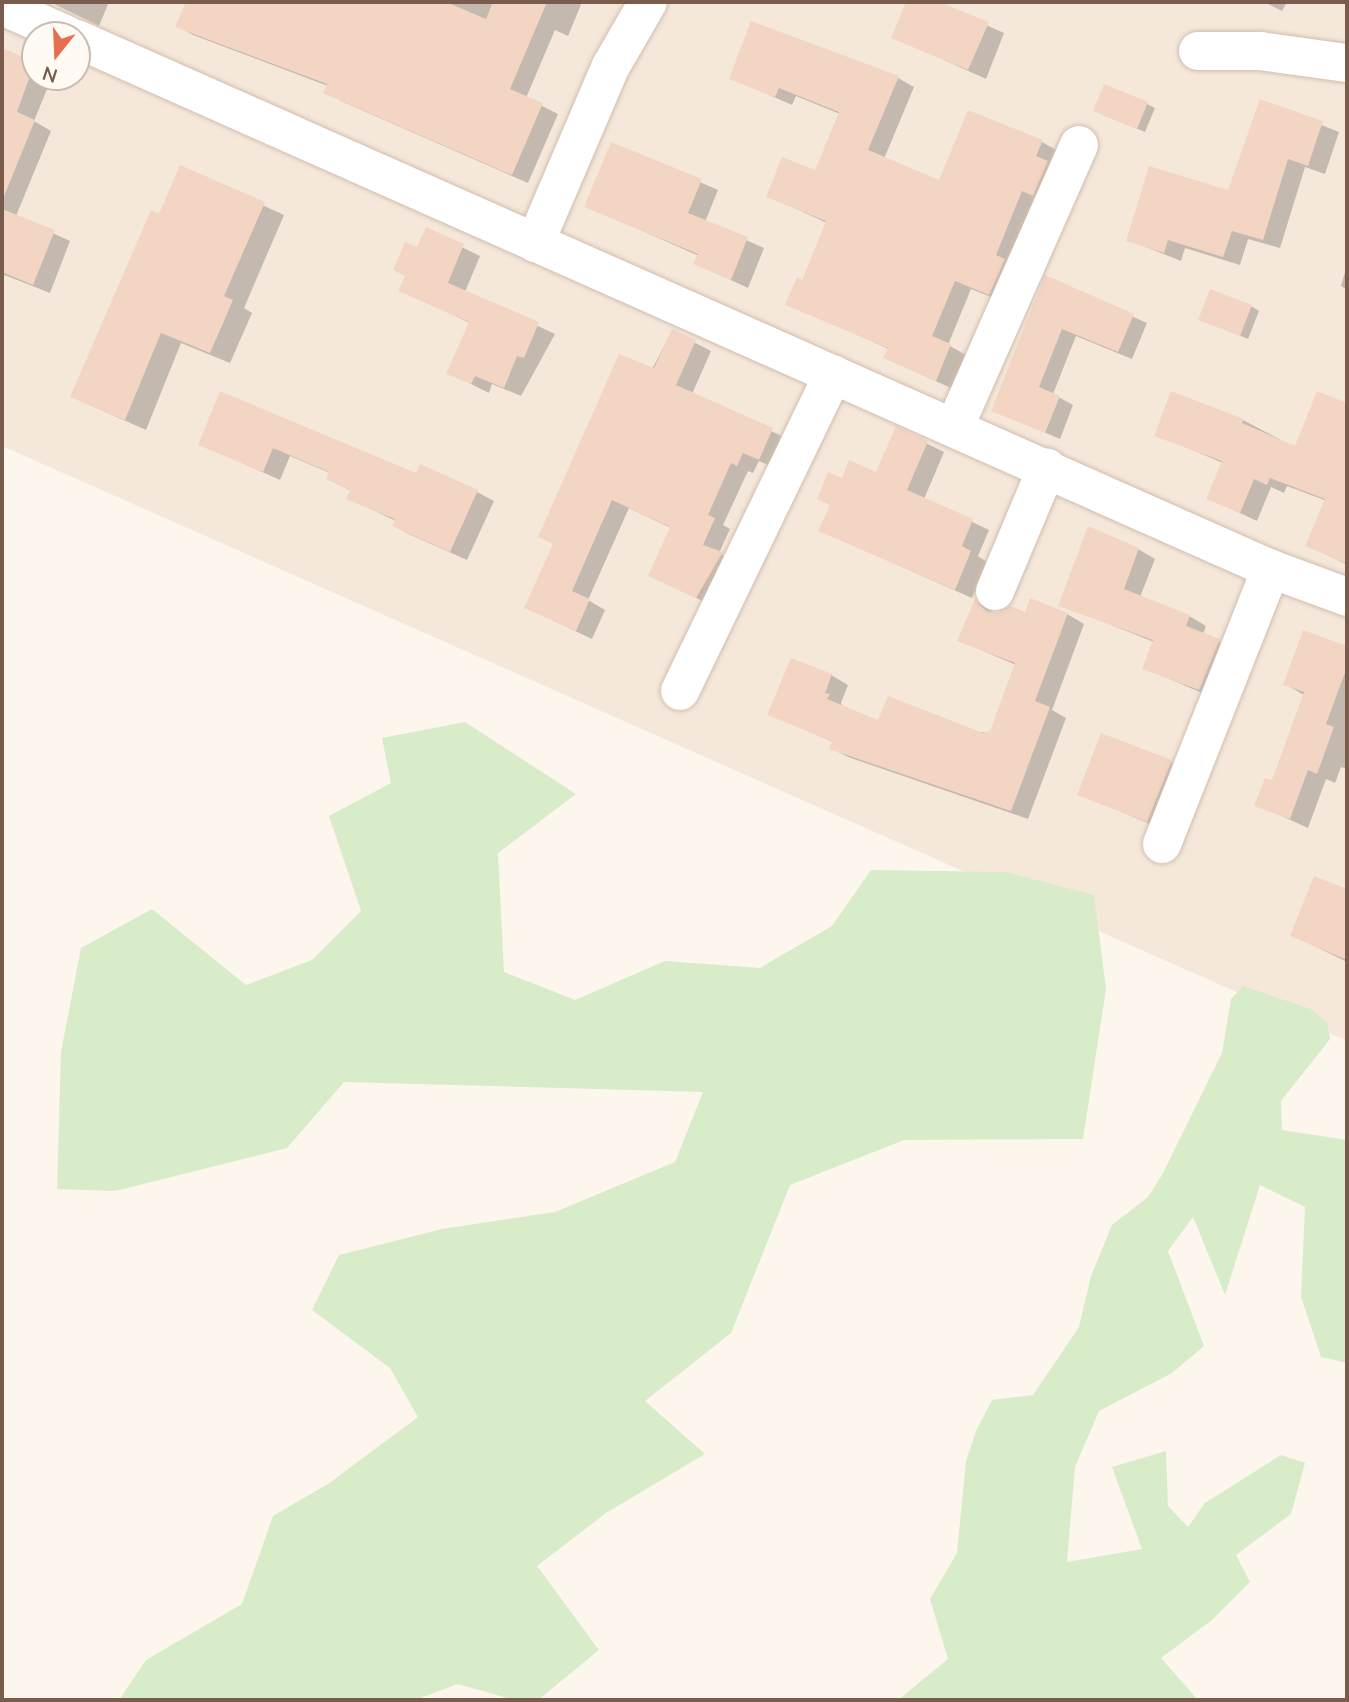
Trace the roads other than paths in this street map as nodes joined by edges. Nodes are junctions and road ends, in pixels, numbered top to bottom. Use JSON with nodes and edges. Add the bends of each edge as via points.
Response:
{"nodes":[{"id":1,"x":648,"y":2,"type":"edge"},
{"id":2,"x":2,"y":6,"type":"edge"},
{"id":3,"x":36,"y":21,"type":"edge"},
{"id":4,"x":91,"y":45,"type":"edge"},
{"id":5,"x":1198,"y":51,"type":"dead end"},
{"id":6,"x":1347,"y":63,"type":"edge"},
{"id":7,"x":1079,"y":145,"type":"dead end"},
{"id":8,"x":535,"y":243,"type":"junction"},
{"id":9,"x":833,"y":374,"type":"junction"},
{"id":10,"x":955,"y":426,"type":"junction"},
{"id":11,"x":1047,"y":467,"type":"junction"},
{"id":12,"x":1271,"y":569,"type":"junction"},
{"id":13,"x":995,"y":591,"type":"dead end"},
{"id":14,"x":1347,"y":597,"type":"edge"},
{"id":15,"x":680,"y":691,"type":"dead end"},
{"id":16,"x":1162,"y":844,"type":"dead end"}],
"edges":[{"from":1,"to":8,"type":"street","via":[[611,65]]},
{"from":2,"to":3,"type":"street"},
{"from":4,"to":8,"type":"street"},
{"from":5,"to":6,"type":"street","via":[[1260,51]]},
{"from":7,"to":10,"type":"street"},
{"from":8,"to":9,"type":"street"},
{"from":9,"to":10,"type":"street"},
{"from":9,"to":15,"type":"street"},
{"from":10,"to":11,"type":"street"},
{"from":11,"to":12,"type":"street"},
{"from":11,"to":13,"type":"street"},
{"from":12,"to":14,"type":"street"},
{"from":12,"to":16,"type":"street"}]}
